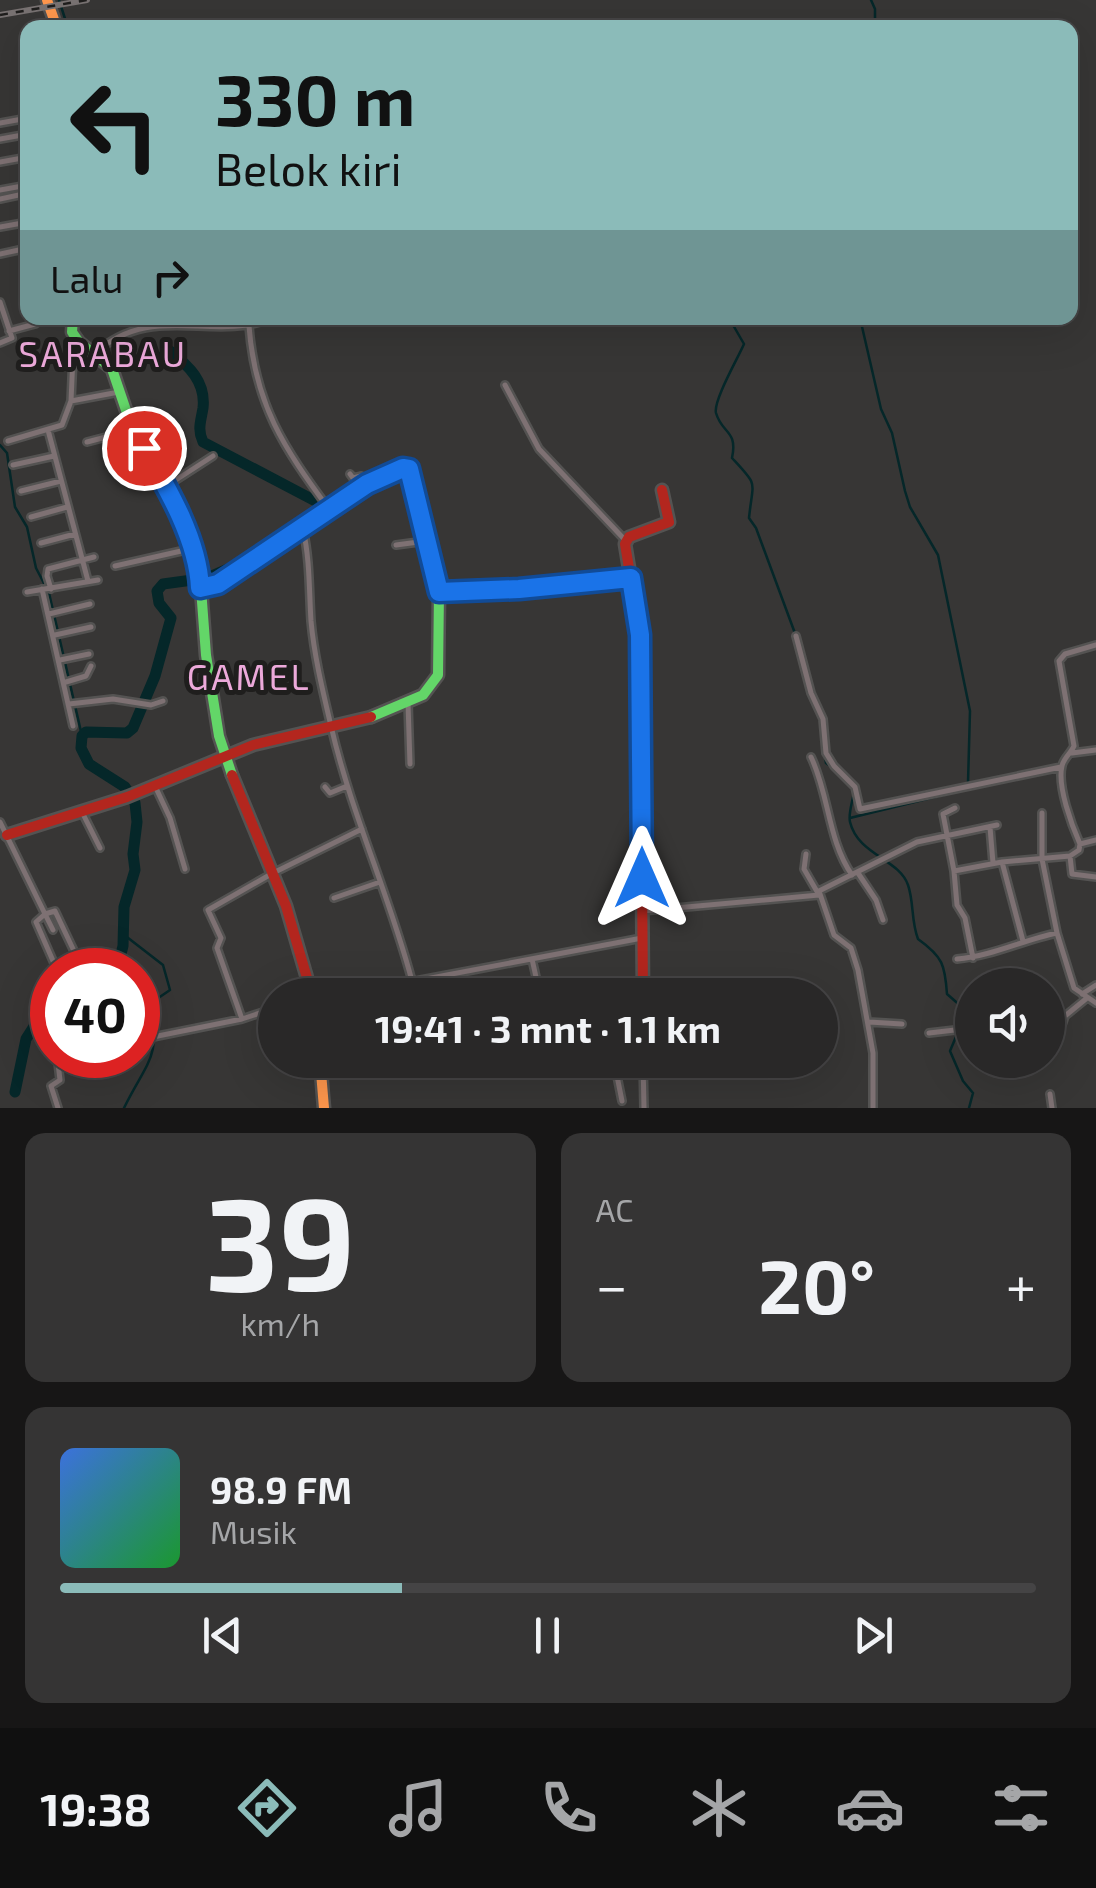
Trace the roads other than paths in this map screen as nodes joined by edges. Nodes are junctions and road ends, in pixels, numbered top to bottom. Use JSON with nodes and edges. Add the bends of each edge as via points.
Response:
{"nodes":[{"id":1,"x":0,"y":306,"type":"edge"},
{"id":2,"x":33,"y":325,"type":"edge"},
{"id":3,"x":73,"y":325,"type":"edge"},
{"id":4,"x":162,"y":325,"type":"edge"},
{"id":5,"x":192,"y":325,"type":"edge"},
{"id":6,"x":251,"y":325,"type":"edge"},
{"id":7,"x":218,"y":326,"type":"joint"},
{"id":8,"x":248,"y":326,"type":"junction"},
{"id":9,"x":11,"y":334,"type":"junction"},
{"id":10,"x":78,"y":342,"type":"junction"},
{"id":11,"x":0,"y":343,"type":"edge"},
{"id":12,"x":95,"y":353,"type":"junction"},
{"id":13,"x":506,"y":385,"type":"dead end"},
{"id":14,"x":120,"y":392,"type":"junction"},
{"id":15,"x":71,"y":401,"type":"junction"},
{"id":16,"x":48,"y":430,"type":"junction"},
{"id":17,"x":133,"y":430,"type":"junction"},
{"id":18,"x":8,"y":442,"type":"dead end"},
{"id":19,"x":87,"y":442,"type":"dead end"},
{"id":20,"x":54,"y":456,"type":"junction"},
{"id":21,"x":213,"y":456,"type":"dead end"},
{"id":22,"x":13,"y":465,"type":"dead end"},
{"id":23,"x":350,"y":474,"type":"dead end"},
{"id":24,"x":60,"y":482,"type":"junction"},
{"id":25,"x":367,"y":484,"type":"junction"},
{"id":26,"x":165,"y":487,"type":"junction"},
{"id":27,"x":662,"y":490,"type":"dead end"},
{"id":28,"x":22,"y":491,"type":"dead end"},
{"id":29,"x":68,"y":507,"type":"junction"},
{"id":30,"x":329,"y":509,"type":"junction"},
{"id":31,"x":31,"y":518,"type":"dead end"},
{"id":32,"x":303,"y":529,"type":"junction"},
{"id":33,"x":75,"y":534,"type":"junction"},
{"id":34,"x":426,"y":541,"type":"junction"},
{"id":35,"x":626,"y":541,"type":"junction"},
{"id":36,"x":41,"y":543,"type":"dead end"},
{"id":37,"x":396,"y":546,"type":"dead end"},
{"id":38,"x":192,"y":549,"type":"junction"},
{"id":39,"x":94,"y":557,"type":"dead end"},
{"id":40,"x":82,"y":560,"type":"junction"},
{"id":41,"x":115,"y":566,"type":"dead end"},
{"id":42,"x":631,"y":578,"type":"junction"},
{"id":43,"x":98,"y":580,"type":"dead end"},
{"id":44,"x":88,"y":581,"type":"junction"},
{"id":45,"x":200,"y":583,"type":"junction"},
{"id":46,"x":46,"y":589,"type":"junction"},
{"id":47,"x":26,"y":592,"type":"dead end"},
{"id":48,"x":439,"y":592,"type":"junction"},
{"id":49,"x":90,"y":604,"type":"dead end"},
{"id":50,"x":52,"y":613,"type":"junction"},
{"id":51,"x":91,"y":627,"type":"dead end"},
{"id":52,"x":57,"y":635,"type":"junction"},
{"id":53,"x":796,"y":636,"type":"dead end"},
{"id":54,"x":1096,"y":645,"type":"edge"},
{"id":55,"x":90,"y":654,"type":"dead end"},
{"id":56,"x":64,"y":659,"type":"junction"},
{"id":57,"x":91,"y":666,"type":"dead end"},
{"id":58,"x":68,"y":682,"type":"junction"},
{"id":59,"x":163,"y":701,"type":"dead end"},
{"id":60,"x":72,"y":704,"type":"junction"},
{"id":61,"x":408,"y":704,"type":"junction"},
{"id":62,"x":73,"y":726,"type":"dead end"},
{"id":63,"x":331,"y":727,"type":"junction"},
{"id":64,"x":1096,"y":750,"type":"edge"},
{"id":65,"x":1072,"y":753,"type":"junction"},
{"id":66,"x":224,"y":755,"type":"junction"},
{"id":67,"x":810,"y":757,"type":"dead end"},
{"id":68,"x":410,"y":764,"type":"dead end"},
{"id":69,"x":1061,"y":768,"type":"junction"},
{"id":70,"x":154,"y":786,"type":"junction"},
{"id":71,"x":347,"y":786,"type":"junction"},
{"id":72,"x":325,"y":787,"type":"dead end"},
{"id":73,"x":955,"y":808,"type":"dead end"},
{"id":74,"x":82,"y":812,"type":"junction"},
{"id":75,"x":1042,"y":812,"type":"dead end"},
{"id":76,"x":0,"y":822,"type":"edge"},
{"id":77,"x":362,"y":829,"type":"junction"},
{"id":78,"x":6,"y":834,"type":"junction"},
{"id":79,"x":946,"y":836,"type":"junction"},
{"id":80,"x":324,"y":837,"type":"dead end"},
{"id":81,"x":1096,"y":840,"type":"edge"},
{"id":82,"x":1080,"y":844,"type":"junction"},
{"id":83,"x":326,"y":845,"type":"junction"},
{"id":84,"x":100,"y":848,"type":"dead end"},
{"id":85,"x":806,"y":854,"type":"dead end"},
{"id":86,"x":1070,"y":856,"type":"junction"},
{"id":87,"x":1042,"y":859,"type":"junction"},
{"id":88,"x":1002,"y":862,"type":"junction"},
{"id":89,"x":993,"y":863,"type":"junction"},
{"id":90,"x":185,"y":868,"type":"dead end"},
{"id":91,"x":954,"y":871,"type":"junction"},
{"id":92,"x":273,"y":873,"type":"junction"},
{"id":93,"x":855,"y":874,"type":"junction"},
{"id":94,"x":1096,"y":877,"type":"edge"},
{"id":95,"x":380,"y":882,"type":"junction"},
{"id":96,"x":819,"y":895,"type":"junction"},
{"id":97,"x":334,"y":898,"type":"dead end"},
{"id":98,"x":642,"y":910,"type":"junction"},
{"id":99,"x":45,"y":914,"type":"junction"},
{"id":100,"x":884,"y":920,"type":"dead end"},
{"id":101,"x":53,"y":930,"type":"dead end"},
{"id":102,"x":1058,"y":933,"type":"junction"},
{"id":103,"x":642,"y":938,"type":"junction"},
{"id":104,"x":1023,"y":941,"type":"junction"},
{"id":105,"x":47,"y":948,"type":"edge"},
{"id":106,"x":73,"y":948,"type":"edge"},
{"id":107,"x":973,"y":958,"type":"junction"},
{"id":108,"x":532,"y":959,"type":"junction"},
{"id":109,"x":957,"y":959,"type":"dead end"},
{"id":110,"x":307,"y":978,"type":"edge"},
{"id":111,"x":411,"y":978,"type":"edge"},
{"id":112,"x":423,"y":978,"type":"edge"},
{"id":113,"x":536,"y":978,"type":"edge"},
{"id":114,"x":643,"y":978,"type":"edge"},
{"id":115,"x":1096,"y":987,"type":"edge"},
{"id":116,"x":1085,"y":996,"type":"junction"},
{"id":117,"x":1096,"y":1003,"type":"edge"},
{"id":118,"x":258,"y":1014,"type":"edge"},
{"id":119,"x":1065,"y":1016,"type":"edge"},
{"id":120,"x":242,"y":1019,"type":"junction"},
{"id":121,"x":869,"y":1022,"type":"junction"},
{"id":122,"x":902,"y":1024,"type":"dead end"},
{"id":123,"x":955,"y":1029,"type":"edge"},
{"id":124,"x":929,"y":1033,"type":"dead end"},
{"id":125,"x":160,"y":1036,"type":"edge"},
{"id":126,"x":60,"y":1078,"type":"edge"},
{"id":127,"x":322,"y":1078,"type":"edge"},
{"id":128,"x":617,"y":1078,"type":"edge"},
{"id":129,"x":643,"y":1078,"type":"edge"},
{"id":130,"x":1050,"y":1094,"type":"dead end"},
{"id":131,"x":622,"y":1101,"type":"dead end"},
{"id":132,"x":58,"y":1108,"type":"edge"},
{"id":133,"x":324,"y":1108,"type":"edge"},
{"id":134,"x":644,"y":1108,"type":"edge"},
{"id":135,"x":873,"y":1108,"type":"edge"},
{"id":136,"x":1052,"y":1108,"type":"edge"}],
"edges":[{"from":1,"to":9,"type":"street"},
{"from":2,"to":9,"type":"street"},
{"from":3,"to":10,"type":"street"},
{"from":4,"to":12,"type":"street"},
{"from":5,"to":7,"type":"street"},
{"from":6,"to":8,"type":"street"},
{"from":7,"to":8,"type":"street"},
{"from":8,"to":30,"type":"street","via":[[274,427]]},
{"from":9,"to":11,"type":"street"},
{"from":10,"to":12,"type":"street"},
{"from":10,"to":15,"type":"street"},
{"from":12,"to":14,"type":"street","via":[[112,369]]},
{"from":13,"to":35,"type":"street","via":[[538,449]]},
{"from":14,"to":15,"type":"street"},
{"from":14,"to":17,"type":"street"},
{"from":15,"to":16,"type":"street","via":[[64,423]]},
{"from":16,"to":18,"type":"street"},
{"from":16,"to":20,"type":"street"},
{"from":17,"to":19,"type":"street"},
{"from":17,"to":26,"type":"street"},
{"from":20,"to":22,"type":"street"},
{"from":20,"to":24,"type":"street"},
{"from":21,"to":26,"type":"street"},
{"from":23,"to":25,"type":"street"},
{"from":24,"to":28,"type":"street"},
{"from":24,"to":29,"type":"street"},
{"from":25,"to":30,"type":"street"},
{"from":25,"to":34,"type":"street","via":[[408,468]]},
{"from":26,"to":38,"type":"street"},
{"from":27,"to":35,"type":"street","via":[[669,522]]},
{"from":29,"to":31,"type":"street"},
{"from":29,"to":33,"type":"street"},
{"from":30,"to":32,"type":"street"},
{"from":32,"to":45,"type":"street","via":[[218,584]]},
{"from":32,"to":63,"type":"street"},
{"from":33,"to":36,"type":"street"},
{"from":33,"to":40,"type":"street"},
{"from":34,"to":37,"type":"street"},
{"from":34,"to":48,"type":"street"},
{"from":35,"to":42,"type":"street"},
{"from":38,"to":41,"type":"street"},
{"from":38,"to":45,"type":"street"},
{"from":39,"to":40,"type":"street"},
{"from":40,"to":44,"type":"street"},
{"from":40,"to":46,"type":"street","via":[[48,569]]},
{"from":42,"to":48,"type":"street"},
{"from":42,"to":98,"type":"street","via":[[640,635]]},
{"from":43,"to":44,"type":"street"},
{"from":44,"to":46,"type":"street"},
{"from":45,"to":66,"type":"street","via":[[211,701]]},
{"from":46,"to":47,"type":"street"},
{"from":46,"to":50,"type":"street"},
{"from":48,"to":61,"type":"street","via":[[438,674]]},
{"from":49,"to":50,"type":"street"},
{"from":50,"to":52,"type":"street"},
{"from":51,"to":52,"type":"street"},
{"from":52,"to":56,"type":"street"},
{"from":53,"to":69,"type":"street","via":[[824,719],[826,752],[856,787],[860,809]]},
{"from":54,"to":65,"type":"street","via":[[1059,661]]},
{"from":55,"to":56,"type":"street"},
{"from":56,"to":58,"type":"street"},
{"from":57,"to":58,"type":"street","via":[[86,676]]},
{"from":58,"to":60,"type":"street"},
{"from":59,"to":60,"type":"street"},
{"from":60,"to":62,"type":"street"},
{"from":61,"to":63,"type":"street"},
{"from":61,"to":68,"type":"street"},
{"from":63,"to":66,"type":"street"},
{"from":63,"to":71,"type":"street"},
{"from":64,"to":65,"type":"street"},
{"from":65,"to":69,"type":"street"},
{"from":66,"to":70,"type":"street"},
{"from":66,"to":92,"type":"street"},
{"from":67,"to":93,"type":"street","via":[[841,859]]},
{"from":69,"to":82,"type":"street"},
{"from":70,"to":74,"type":"street"},
{"from":70,"to":90,"type":"street"},
{"from":71,"to":72,"type":"street","via":[[330,793]]},
{"from":71,"to":77,"type":"street"},
{"from":73,"to":79,"type":"street","via":[[942,814]]},
{"from":74,"to":78,"type":"street"},
{"from":74,"to":84,"type":"street"},
{"from":75,"to":87,"type":"street"},
{"from":76,"to":78,"type":"street"},
{"from":77,"to":83,"type":"street"},
{"from":77,"to":95,"type":"street"},
{"from":78,"to":99,"type":"street"},
{"from":79,"to":89,"type":"street","via":[[993,826]]},
{"from":79,"to":91,"type":"street"},
{"from":79,"to":93,"type":"street","via":[[917,842]]},
{"from":80,"to":83,"type":"street"},
{"from":81,"to":82,"type":"street"},
{"from":82,"to":86,"type":"street"},
{"from":83,"to":92,"type":"street"},
{"from":85,"to":96,"type":"street","via":[[804,868]]},
{"from":86,"to":87,"type":"street"},
{"from":86,"to":94,"type":"street","via":[[1072,874]]},
{"from":87,"to":88,"type":"street"},
{"from":87,"to":102,"type":"street"},
{"from":88,"to":89,"type":"street"},
{"from":88,"to":104,"type":"street"},
{"from":89,"to":91,"type":"street"},
{"from":91,"to":107,"type":"street","via":[[956,905]]},
{"from":92,"to":110,"type":"street"},
{"from":92,"to":120,"type":"street","via":[[208,911]]},
{"from":93,"to":96,"type":"street"},
{"from":93,"to":100,"type":"street"},
{"from":95,"to":97,"type":"street"},
{"from":95,"to":111,"type":"street"},
{"from":96,"to":98,"type":"street"},
{"from":96,"to":121,"type":"street","via":[[835,937],[851,948]]},
{"from":98,"to":103,"type":"street"},
{"from":99,"to":101,"type":"street"},
{"from":99,"to":105,"type":"street","via":[[36,922]]},
{"from":99,"to":106,"type":"street","via":[[57,912]]},
{"from":102,"to":104,"type":"street"},
{"from":102,"to":116,"type":"street","via":[[1074,988]]},
{"from":103,"to":108,"type":"street"},
{"from":103,"to":114,"type":"street"},
{"from":104,"to":107,"type":"street"},
{"from":107,"to":109,"type":"street"},
{"from":108,"to":112,"type":"street"},
{"from":108,"to":113,"type":"street"},
{"from":115,"to":116,"type":"street"},
{"from":116,"to":117,"type":"street"},
{"from":116,"to":119,"type":"street"},
{"from":118,"to":120,"type":"street"},
{"from":120,"to":125,"type":"street"},
{"from":121,"to":122,"type":"street"},
{"from":121,"to":135,"type":"street"},
{"from":123,"to":124,"type":"street"},
{"from":126,"to":132,"type":"street","via":[[51,1086]]},
{"from":127,"to":133,"type":"street"},
{"from":128,"to":131,"type":"street"},
{"from":129,"to":134,"type":"street"},
{"from":130,"to":136,"type":"street"}]}
